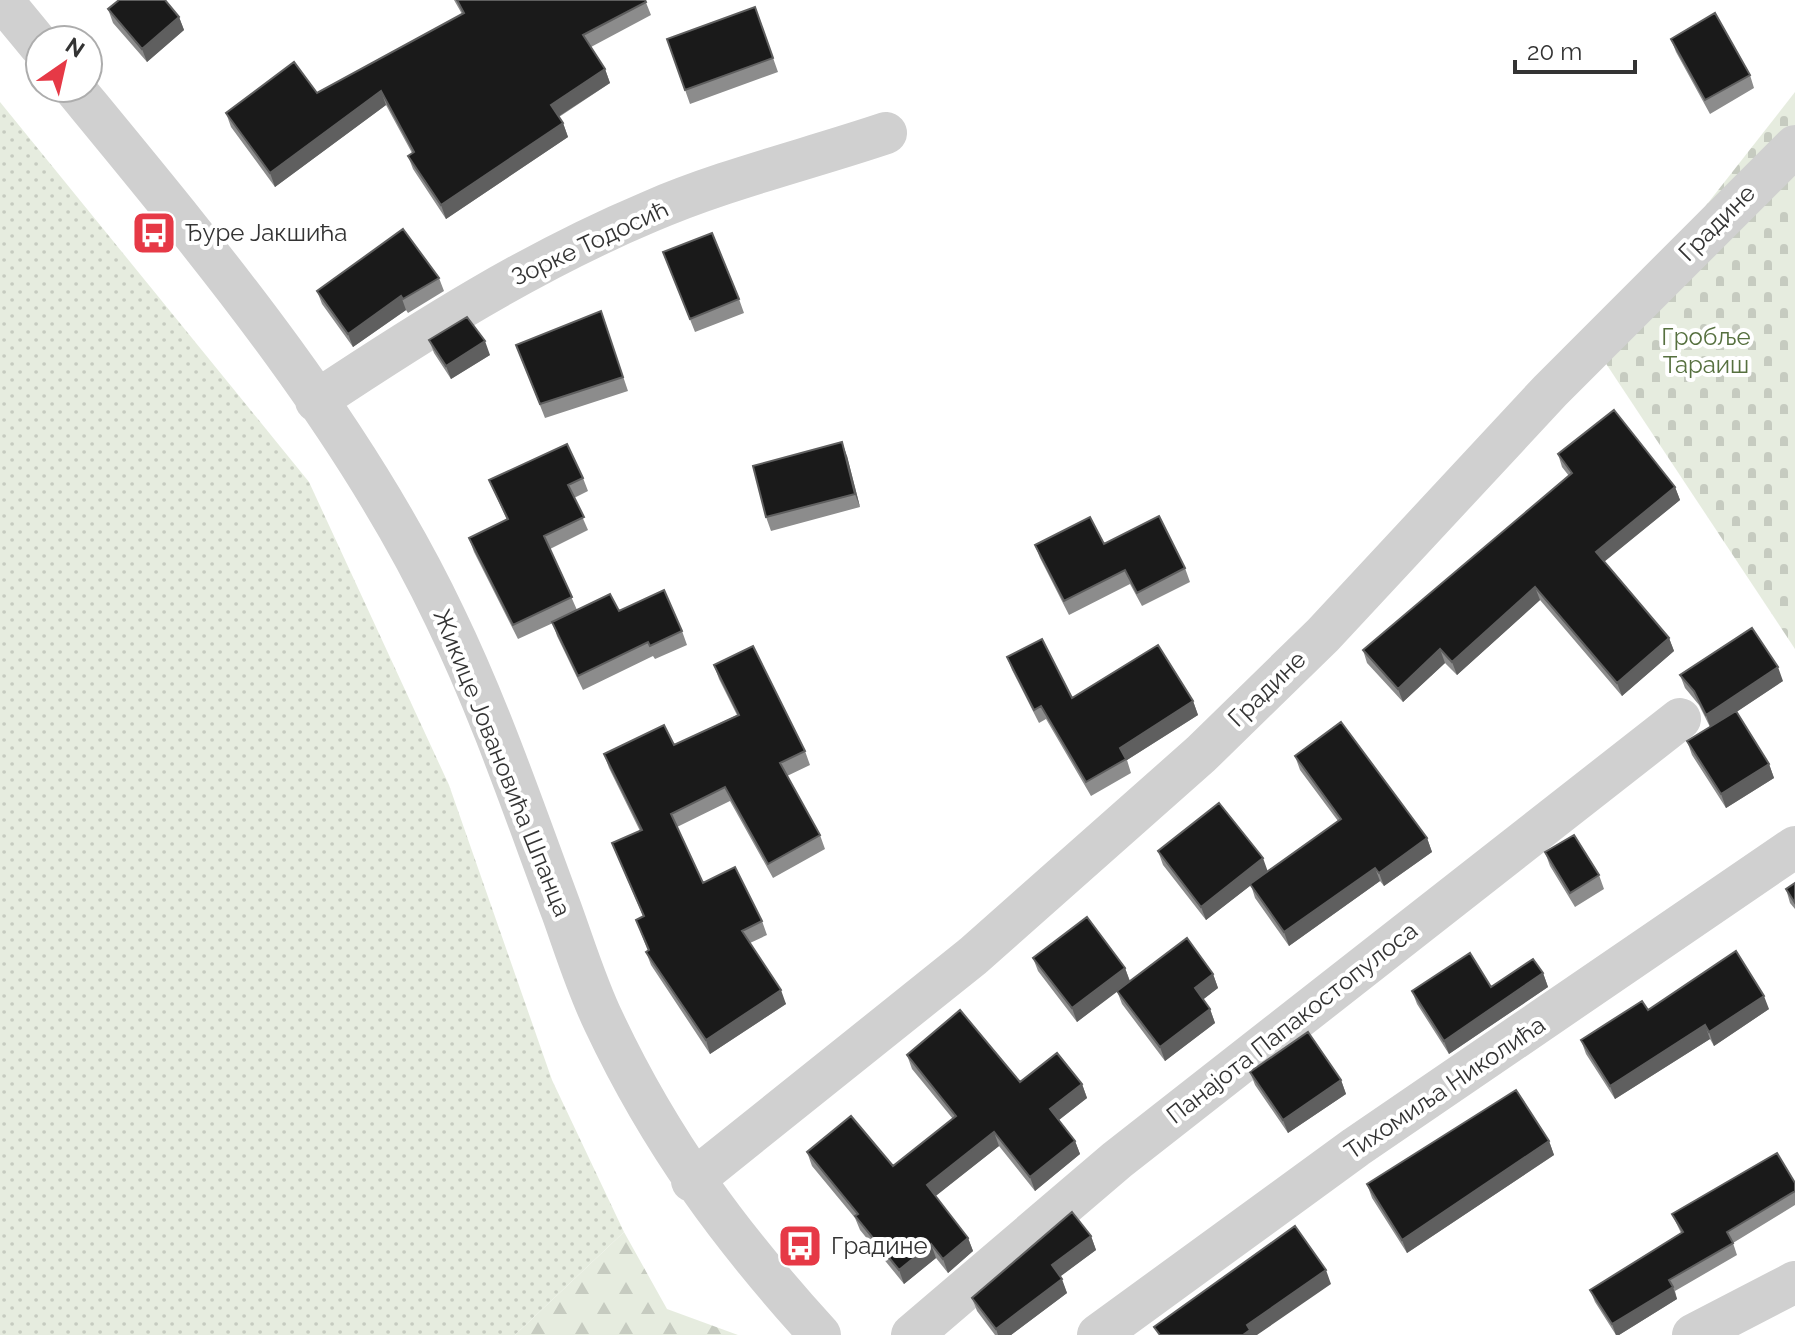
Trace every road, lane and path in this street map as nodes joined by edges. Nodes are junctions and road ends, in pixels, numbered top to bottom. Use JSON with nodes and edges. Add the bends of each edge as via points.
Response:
{"nodes":[{"id":1,"x":2,"y":0,"type":"edge"},
{"id":2,"x":24,"y":27,"type":"edge"},
{"id":3,"x":87,"y":104,"type":"edge"},
{"id":4,"x":886,"y":133,"type":"dead end"},
{"id":5,"x":1795,"y":146,"type":"edge"},
{"id":6,"x":316,"y":401,"type":"junction"},
{"id":7,"x":1680,"y":719,"type":"dead end"},
{"id":8,"x":1795,"y":847,"type":"edge"},
{"id":9,"x":692,"y":1181,"type":"junction"},
{"id":10,"x":1795,"y":1282,"type":"edge"},
{"id":11,"x":1710,"y":1331,"type":"edge"},
{"id":12,"x":820,"y":1335,"type":"edge"},
{"id":13,"x":912,"y":1335,"type":"edge"},
{"id":14,"x":1098,"y":1335,"type":"edge"}],
"edges":[{"from":1,"to":2,"type":"street"},
{"from":3,"to":6,"type":"street","name":"Жикице Јовановића Шпанца","via":[[184,222]]},
{"from":4,"to":6,"type":"street","name":"Зорке Тодосић","via":[[653,210],[591,238],[453,311]]},
{"from":5,"to":9,"type":"street","name":"Градине","via":[[1550,391],[1323,635],[1201,754],[973,956]]},
{"from":6,"to":9,"type":"street","name":"Жикице Јовановића Шпанца","via":[[378,491],[445,617],[602,1018]]},
{"from":7,"to":13,"type":"street","name":"Панајота Папакостопулоса","via":[[1117,1160]]},
{"from":8,"to":14,"type":"street","name":"Тихомиља Николића","via":[[1356,1147]]},
{"from":9,"to":12,"type":"street","name":"Жикице Јовановића Шпанца"},
{"from":10,"to":11,"type":"street"}]}
